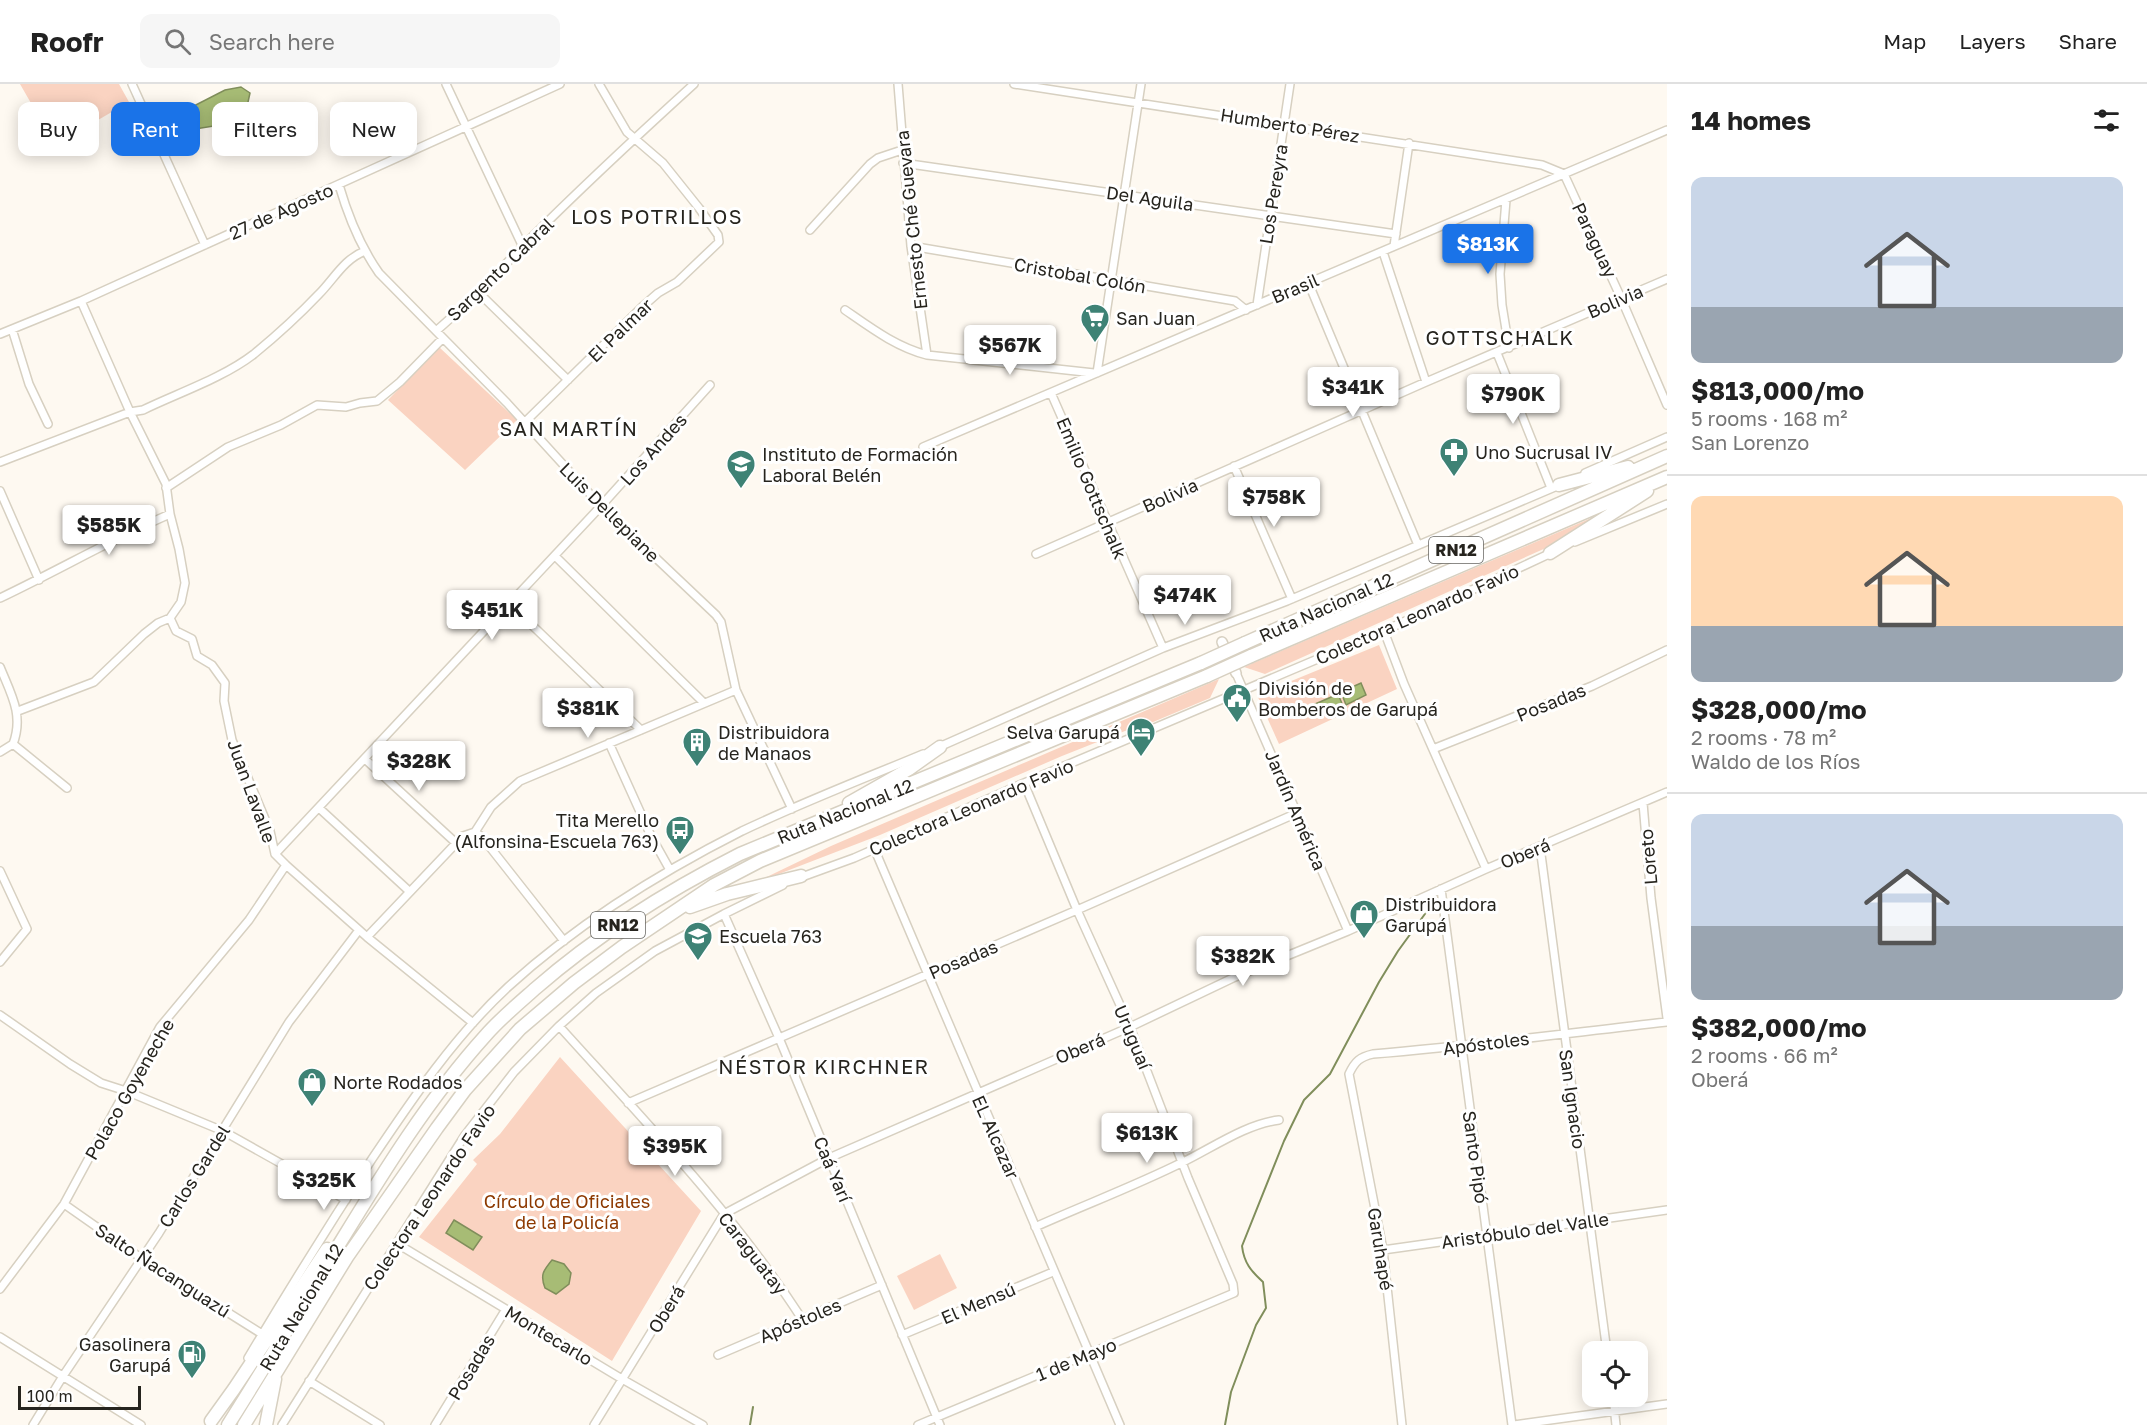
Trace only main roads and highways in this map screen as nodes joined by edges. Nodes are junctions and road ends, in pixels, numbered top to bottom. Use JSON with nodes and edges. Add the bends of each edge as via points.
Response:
{"nodes":[{"id":1,"x":1664,"y":458,"type":"edge"},
{"id":2,"x":1667,"y":478,"type":"edge"},
{"id":3,"x":1555,"y":487,"type":"road end"},
{"id":4,"x":1550,"y":553,"type":"road end"},
{"id":5,"x":940,"y":747,"type":"road end"},
{"id":6,"x":799,"y":830,"type":"junction"},
{"id":7,"x":801,"y":876,"type":"road end"},
{"id":8,"x":666,"y":916,"type":"junction"},
{"id":9,"x":367,"y":1198,"type":"junction"},
{"id":10,"x":277,"y":1371,"type":"junction"},
{"id":11,"x":209,"y":1423,"type":"edge"},
{"id":12,"x":228,"y":1425,"type":"edge"},
{"id":13,"x":244,"y":1425,"type":"edge"},
{"id":14,"x":266,"y":1425,"type":"edge"}],
"edges":[{"from":1,"to":3,"type":"highway"},
{"from":1,"to":6,"type":"highway","name":"Ruta Nacional 12","number":"RN12","bridge":true,"via":[[1201,663]]},
{"from":2,"to":4,"type":"highway"},
{"from":2,"to":8,"type":"highway","name":"Ruta Nacional 12","number":"RN12","bridge":true,"via":[[1208,676],[760,861]]},
{"from":5,"to":6,"type":"highway","via":[[909,769]]},
{"from":6,"to":9,"type":"highway","name":"Ruta Nacional 12","number":"RN12","via":[[704,872],[612,928],[560,968],[487,1034],[448,1080]]},
{"from":7,"to":8,"type":"highway","via":[[727,894]]},
{"from":8,"to":10,"type":"highway","name":"Ruta Nacional 12","number":"RN12","via":[[574,983],[520,1029],[465,1090],[347,1257]]},
{"from":9,"to":11,"type":"highway","via":[[334,1238]]},
{"from":9,"to":12,"type":"highway","name":"Ruta Nacional 12","number":"RN12"},
{"from":10,"to":13,"type":"highway","name":"Ruta Nacional 12","number":"RN12"},
{"from":10,"to":14,"type":"highway"}]}
